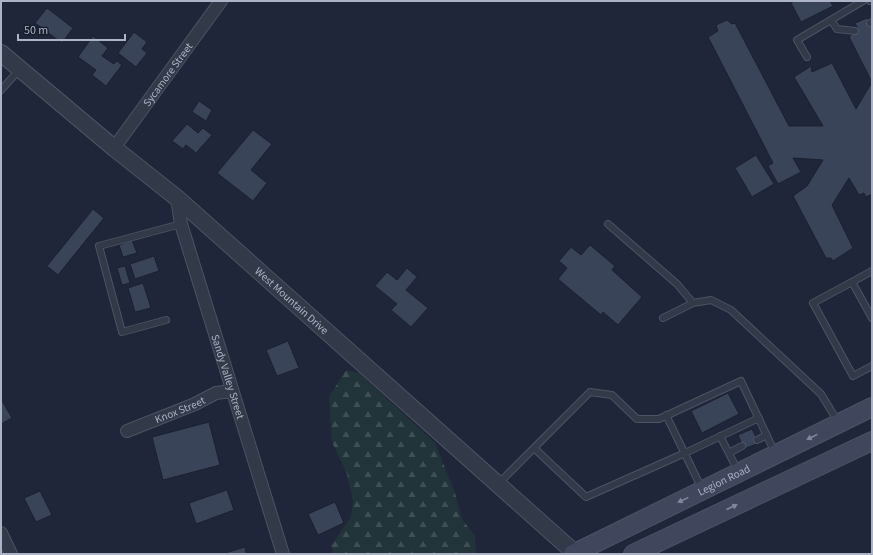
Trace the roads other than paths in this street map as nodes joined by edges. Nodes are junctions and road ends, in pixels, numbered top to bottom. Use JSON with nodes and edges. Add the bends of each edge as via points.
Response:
{"nodes":[{"id":1,"x":221,"y":1,"type":"edge"},
{"id":2,"x":863,"y":1,"type":"edge"},
{"id":3,"x":832,"y":20,"type":"junction"},
{"id":4,"x":855,"y":31,"type":"dead end"},
{"id":5,"x":1,"y":53,"type":"edge"},
{"id":6,"x":807,"y":57,"type":"dead end"},
{"id":7,"x":20,"y":69,"type":"junction"},
{"id":8,"x":1,"y":90,"type":"edge"},
{"id":9,"x":114,"y":148,"type":"junction"},
{"id":10,"x":177,"y":198,"type":"junction"},
{"id":11,"x":181,"y":224,"type":"junction"},
{"id":12,"x":608,"y":224,"type":"dead end"},
{"id":13,"x":872,"y":271,"type":"edge"},
{"id":14,"x":852,"y":282,"type":"junction"},
{"id":15,"x":692,"y":302,"type":"junction"},
{"id":16,"x":663,"y":318,"type":"dead end"},
{"id":17,"x":872,"y":318,"type":"edge"},
{"id":18,"x":166,"y":320,"type":"dead end"},
{"id":19,"x":872,"y":366,"type":"edge"},
{"id":20,"x":232,"y":391,"type":"junction"},
{"id":21,"x":872,"y":407,"type":"edge"},
{"id":22,"x":666,"y":415,"type":"junction"},
{"id":23,"x":759,"y":418,"type":"junction"},
{"id":24,"x":839,"y":423,"type":"junction"},
{"id":25,"x":127,"y":431,"type":"dead end"},
{"id":26,"x":767,"y":435,"type":"junction"},
{"id":27,"x":720,"y":436,"type":"junction"},
{"id":28,"x":757,"y":440,"type":"dead end"},
{"id":29,"x":872,"y":441,"type":"edge"},
{"id":30,"x":742,"y":446,"type":"dead end"},
{"id":31,"x":534,"y":448,"type":"junction"},
{"id":32,"x":685,"y":453,"type":"junction"},
{"id":33,"x":728,"y":453,"type":"junction"},
{"id":34,"x":776,"y":454,"type":"junction"},
{"id":35,"x":738,"y":473,"type":"junction"},
{"id":36,"x":498,"y":484,"type":"junction"},
{"id":37,"x":703,"y":490,"type":"junction"},
{"id":38,"x":1,"y":533,"type":"edge"},
{"id":39,"x":11,"y":554,"type":"edge"},
{"id":40,"x":283,"y":554,"type":"edge"},
{"id":41,"x":575,"y":554,"type":"edge"},
{"id":42,"x":633,"y":554,"type":"edge"}],
"edges":[{"from":1,"to":9,"type":"street","name":"Sycamore Street"},
{"from":2,"to":3,"type":"lane"},
{"from":3,"to":4,"type":"lane","via":[[837,29]]},
{"from":3,"to":6,"type":"lane","via":[[797,40]]},
{"from":5,"to":7,"type":"street","name":"West Mountain Drive"},
{"from":7,"to":8,"type":"lane"},
{"from":7,"to":9,"type":"street","name":"West Mountain Drive"},
{"from":9,"to":10,"type":"street","name":"West Mountain Drive"},
{"from":10,"to":11,"type":"street","name":"Sandy Valley Street"},
{"from":10,"to":36,"type":"street","name":"West Mountain Drive"},
{"from":11,"to":18,"type":"lane","via":[[99,246],[122,332]]},
{"from":11,"to":20,"type":"street","name":"Sandy Valley Street"},
{"from":12,"to":15,"type":"lane","via":[[678,284]]},
{"from":13,"to":14,"type":"lane"},
{"from":14,"to":17,"type":"lane"},
{"from":14,"to":19,"type":"lane","via":[[813,303],[853,376]]},
{"from":15,"to":16,"type":"lane"},
{"from":15,"to":24,"type":"lane","via":[[711,300],[731,310],[821,394]]},
{"from":20,"to":25,"type":"street","name":"Knox Street","via":[[216,393]]},
{"from":20,"to":40,"type":"street","name":"Sandy Valley Street"},
{"from":21,"to":24,"type":"main road","name":"Legion Road"},
{"from":22,"to":23,"type":"lane","via":[[741,381]]},
{"from":22,"to":31,"type":"lane","via":[[659,419],[637,420],[612,395],[590,392]]},
{"from":22,"to":32,"type":"lane"},
{"from":23,"to":26,"type":"lane"},
{"from":23,"to":27,"type":"lane"},
{"from":24,"to":34,"type":"main road","name":"Legion Road","one_way":true},
{"from":26,"to":28,"type":"lane"},
{"from":26,"to":34,"type":"lane"},
{"from":27,"to":32,"type":"lane"},
{"from":27,"to":33,"type":"lane"},
{"from":42,"to":29,"type":"main road","one_way":true},
{"from":30,"to":33,"type":"lane"},
{"from":31,"to":32,"type":"lane","via":[[586,497]]},
{"from":31,"to":36,"type":"lane"},
{"from":32,"to":37,"type":"lane"},
{"from":33,"to":35,"type":"lane"},
{"from":34,"to":35,"type":"main road","name":"Legion Road"},
{"from":35,"to":37,"type":"main road","name":"Legion Road"},
{"from":36,"to":41,"type":"street","name":"West Mountain Drive"},
{"from":37,"to":41,"type":"main road","name":"Legion Road","one_way":true},
{"from":38,"to":39,"type":"street"}]}
